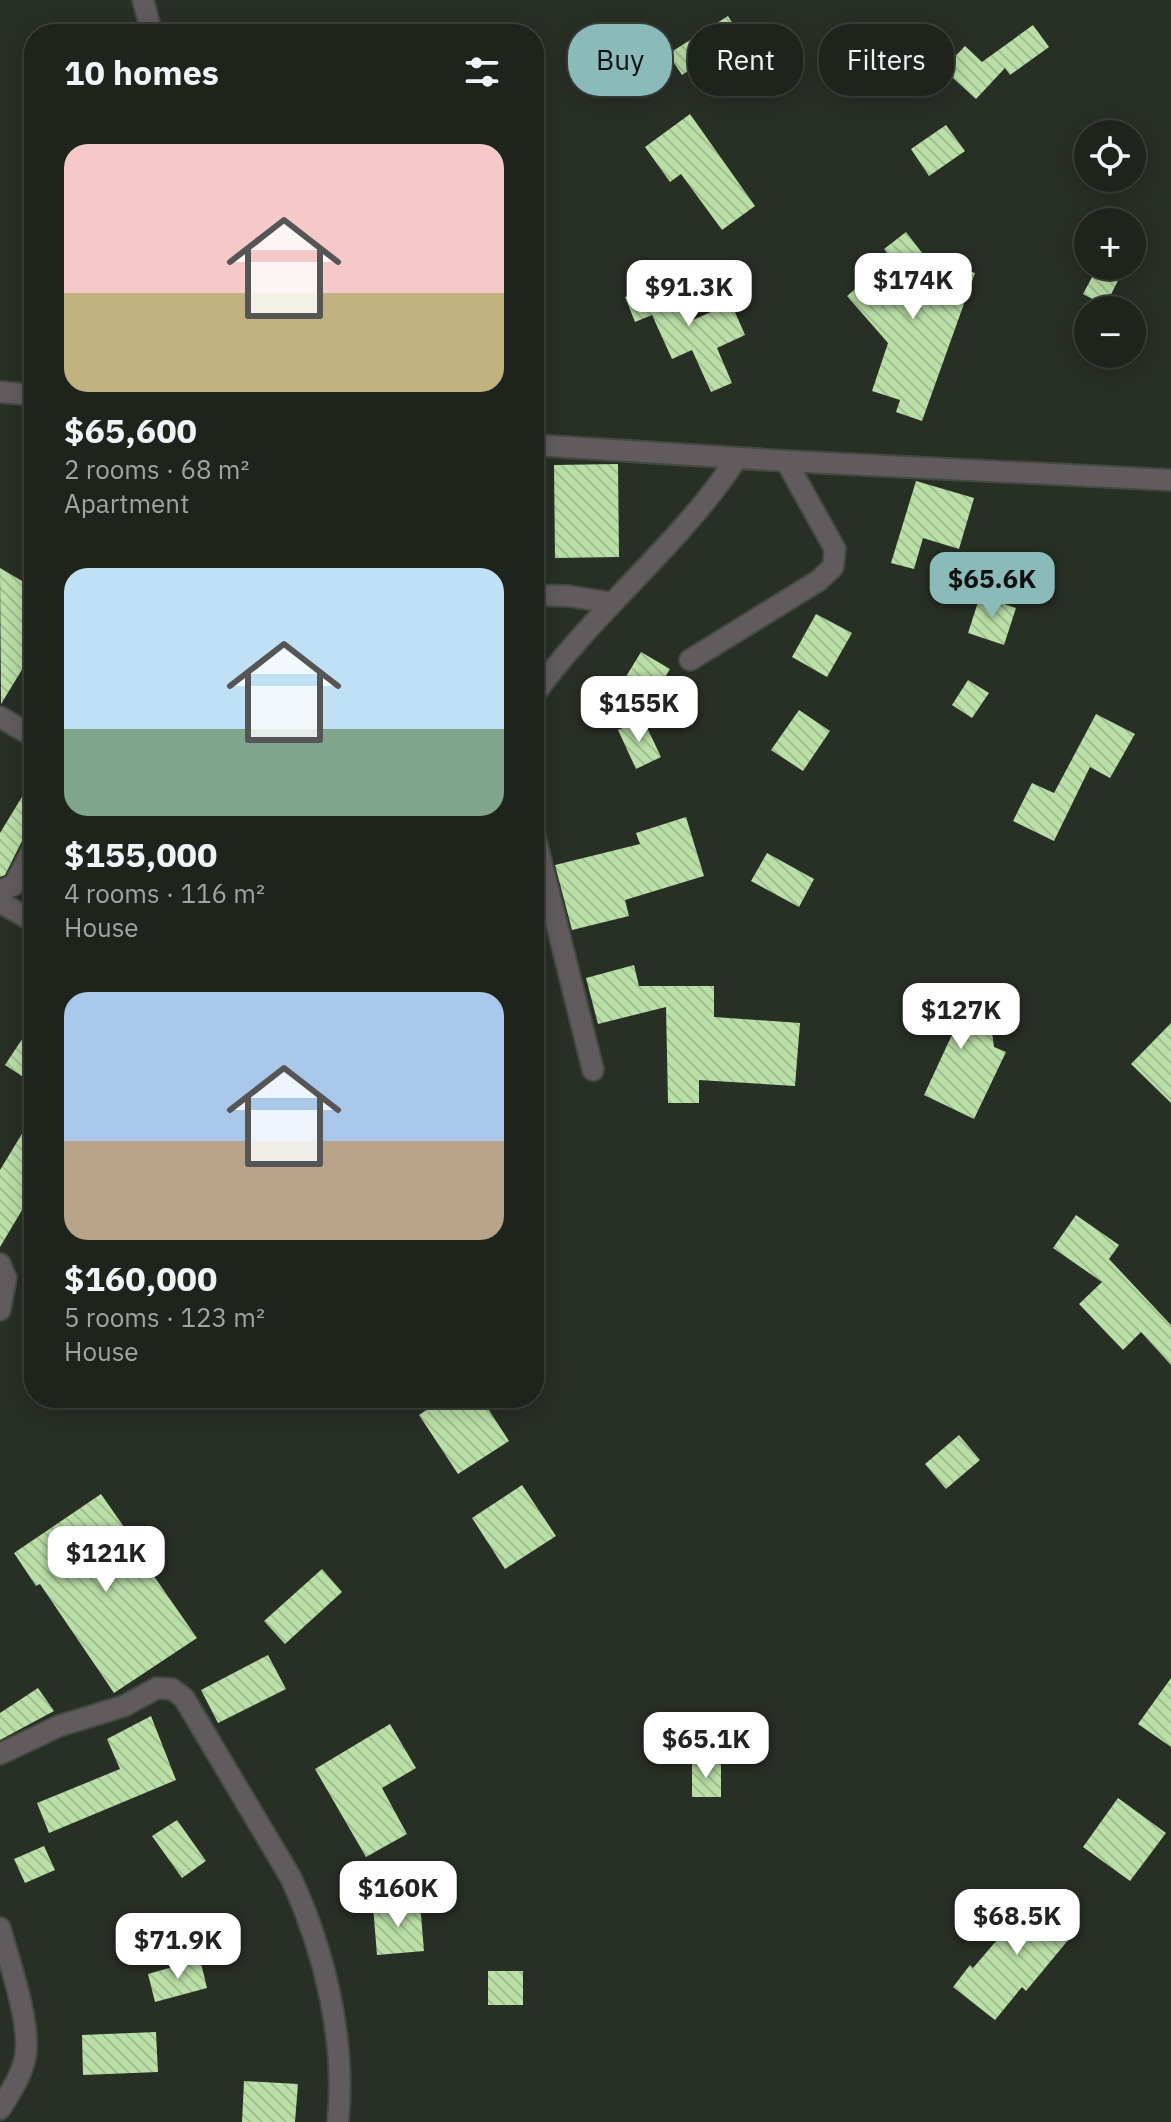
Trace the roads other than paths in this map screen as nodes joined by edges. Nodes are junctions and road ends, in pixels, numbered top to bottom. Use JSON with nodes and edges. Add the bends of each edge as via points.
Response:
{"nodes":[{"id":1,"x":143,"y":0,"type":"edge"},
{"id":2,"x":149,"y":24,"type":"edge"},
{"id":3,"x":0,"y":392,"type":"edge"},
{"id":4,"x":24,"y":394,"type":"edge"},
{"id":5,"x":544,"y":446,"type":"edge"},
{"id":6,"x":737,"y":458,"type":"junction"},
{"id":7,"x":786,"y":461,"type":"junction"},
{"id":8,"x":1171,"y":480,"type":"edge"},
{"id":9,"x":544,"y":595,"type":"edge"},
{"id":10,"x":612,"y":603,"type":"junction"},
{"id":11,"x":690,"y":660,"type":"dead end"},
{"id":12,"x":544,"y":682,"type":"edge"},
{"id":13,"x":0,"y":717,"type":"edge"},
{"id":14,"x":24,"y":731,"type":"edge"},
{"id":15,"x":24,"y":866,"type":"edge"},
{"id":16,"x":544,"y":873,"type":"edge"},
{"id":17,"x":0,"y":891,"type":"edge"},
{"id":18,"x":0,"y":902,"type":"edge"},
{"id":19,"x":24,"y":916,"type":"edge"},
{"id":20,"x":593,"y":1070,"type":"dead end"},
{"id":21,"x":0,"y":1264,"type":"edge"},
{"id":22,"x":0,"y":1310,"type":"edge"},
{"id":23,"x":0,"y":1754,"type":"edge"},
{"id":24,"x":0,"y":1928,"type":"edge"},
{"id":25,"x":0,"y":2109,"type":"edge"},
{"id":26,"x":338,"y":2122,"type":"edge"}],
"edges":[{"from":1,"to":2,"type":"street"},
{"from":3,"to":4,"type":"street"},
{"from":5,"to":6,"type":"street"},
{"from":6,"to":7,"type":"street"},
{"from":6,"to":10,"type":"street","via":[[678,535]]},
{"from":7,"to":8,"type":"street"},
{"from":7,"to":11,"type":"street","via":[[835,549],[833,567]]},
{"from":9,"to":10,"type":"street"},
{"from":10,"to":12,"type":"street"},
{"from":13,"to":14,"type":"street"},
{"from":15,"to":17,"type":"street","via":[[14,885]]},
{"from":16,"to":20,"type":"street"},
{"from":18,"to":19,"type":"street"},
{"from":21,"to":22,"type":"street","via":[[6,1278]]},
{"from":23,"to":26,"type":"street","via":[[157,1688],[172,1689],[184,1698],[305,1907],[337,2040]]},
{"from":24,"to":25,"type":"street","via":[[26,2031],[26,2054]]}]}
